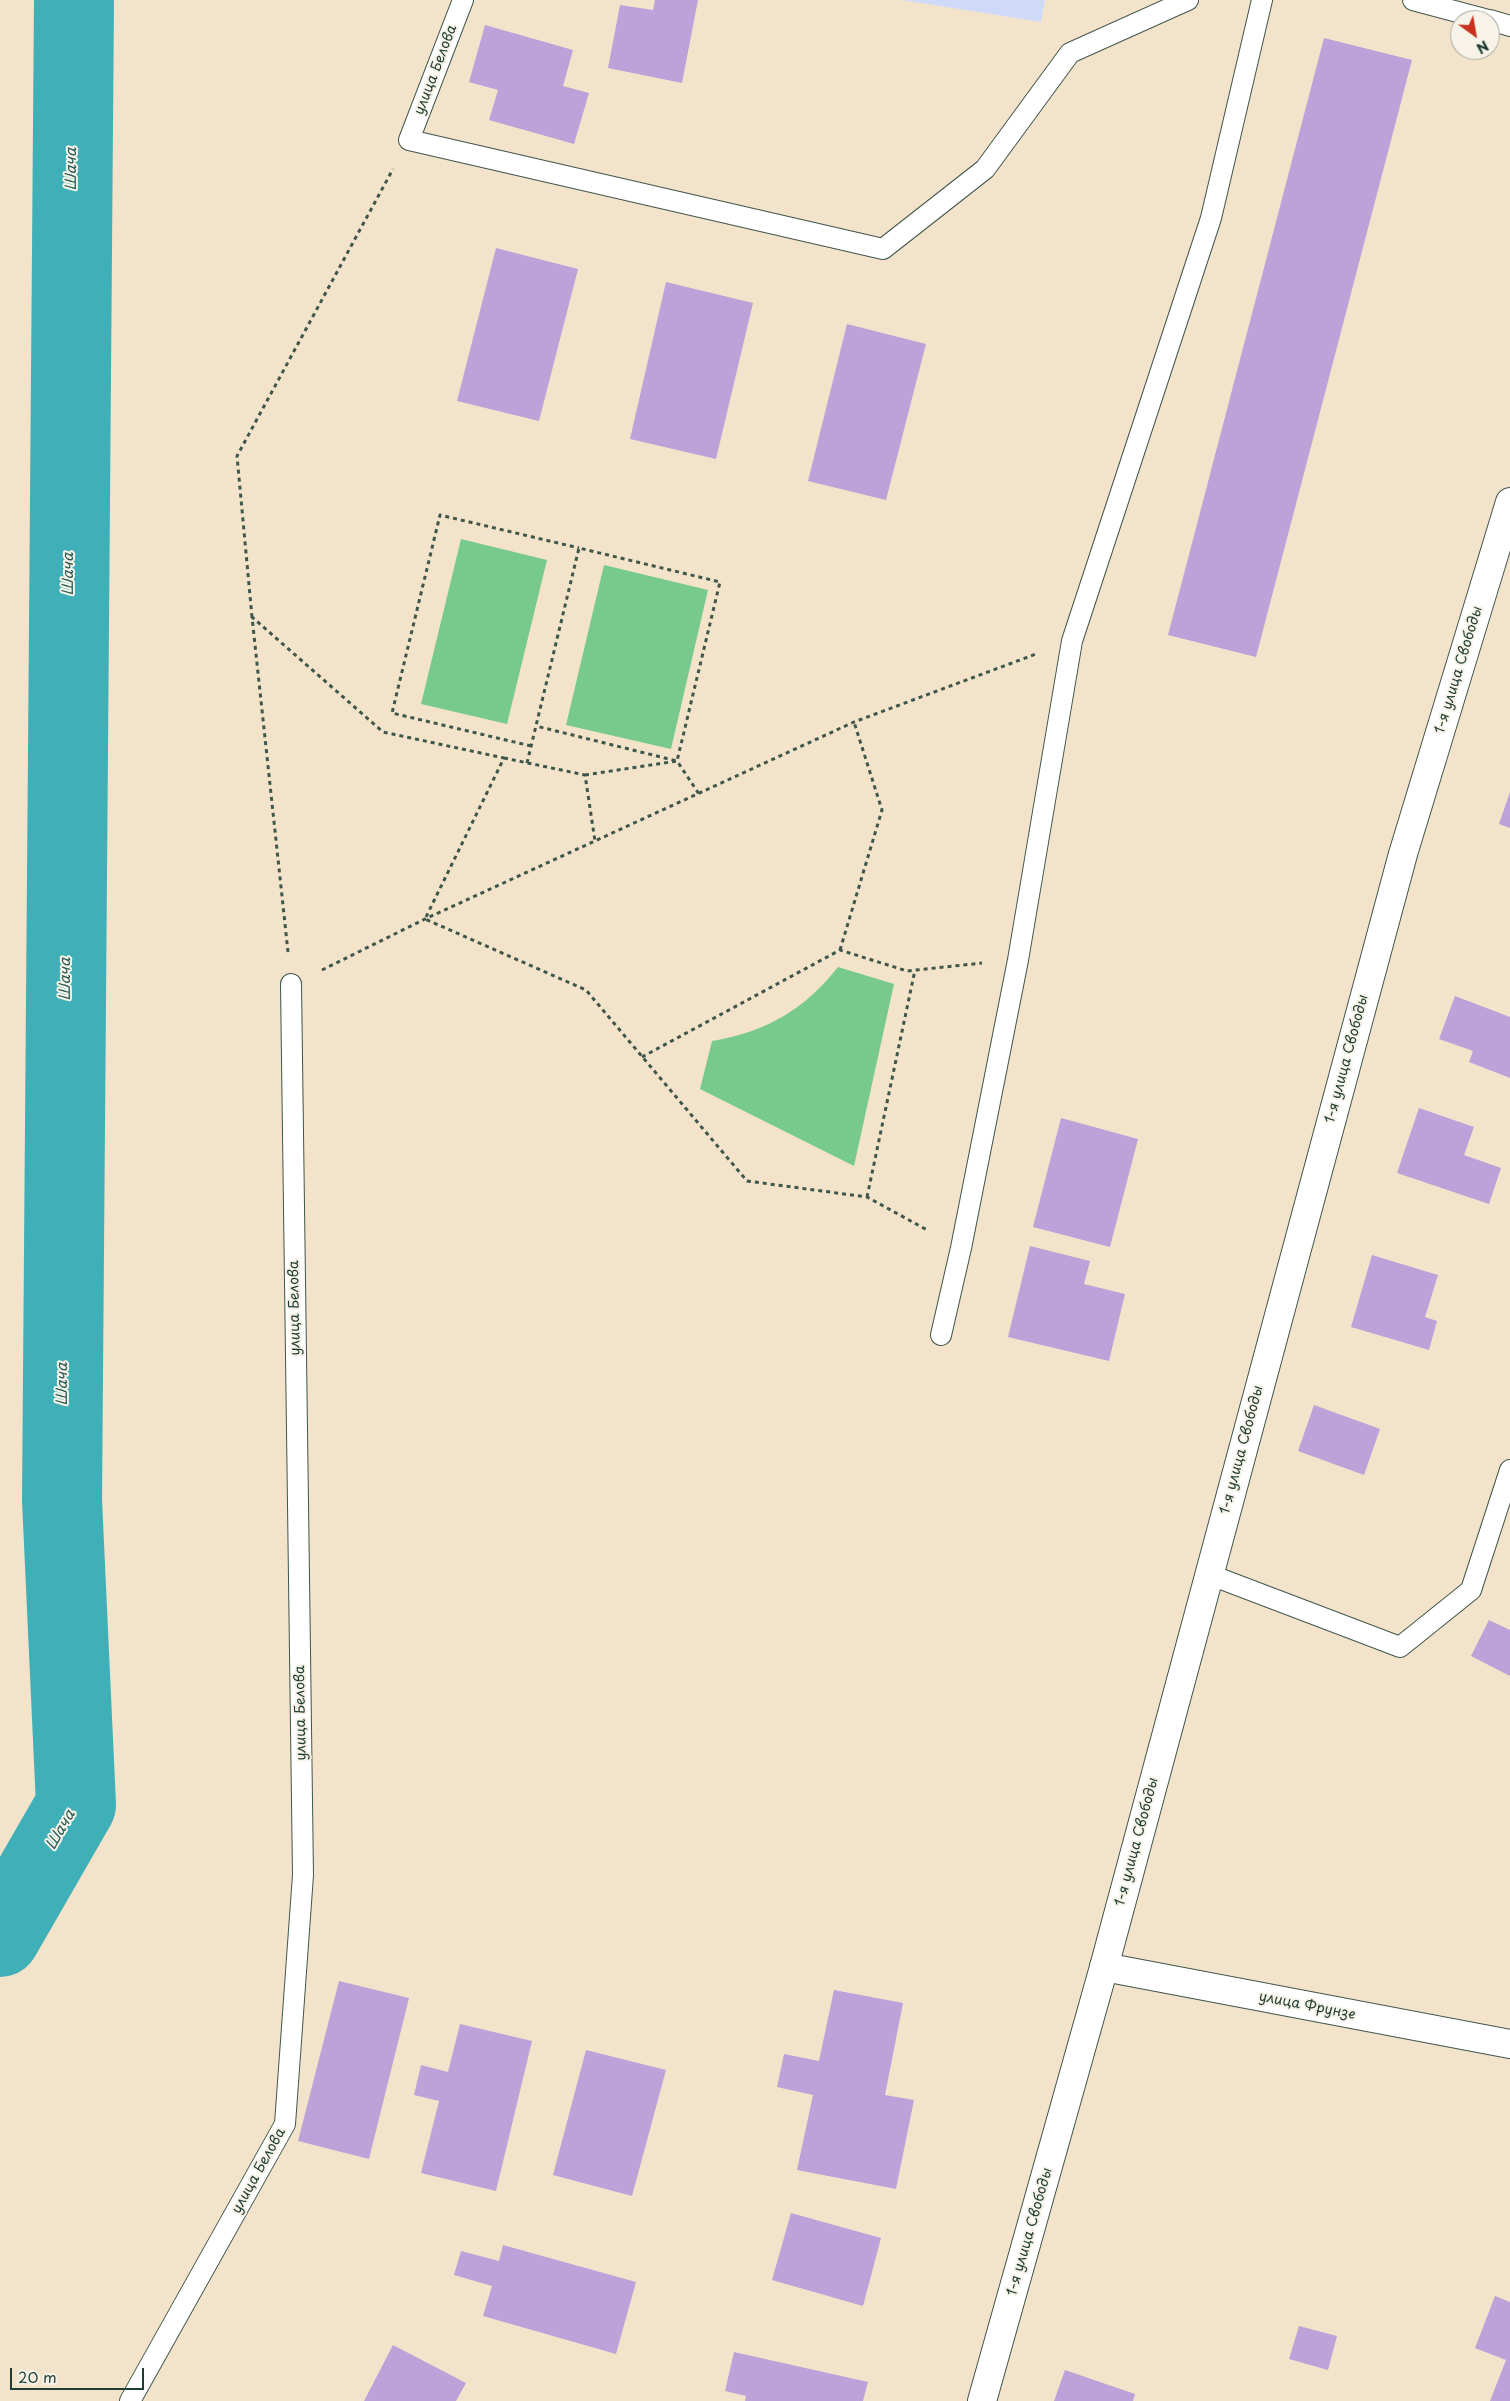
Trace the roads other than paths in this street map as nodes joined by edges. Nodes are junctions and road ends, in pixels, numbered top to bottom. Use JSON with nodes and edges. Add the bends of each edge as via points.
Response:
{"nodes":[{"id":1,"x":463,"y":0,"type":"edge"},
{"id":2,"x":1188,"y":0,"type":"edge"},
{"id":3,"x":1262,"y":0,"type":"edge"},
{"id":4,"x":1413,"y":0,"type":"edge"},
{"id":5,"x":1451,"y":10,"type":"edge"},
{"id":6,"x":1510,"y":502,"type":"edge"},
{"id":7,"x":291,"y":984,"type":"road end"},
{"id":8,"x":941,"y":1335,"type":"dead end"},
{"id":9,"x":1510,"y":1470,"type":"edge"},
{"id":10,"x":1208,"y":1574,"type":"junction"},
{"id":11,"x":1104,"y":1967,"type":"junction"},
{"id":12,"x":1510,"y":2044,"type":"edge"},
{"id":13,"x":130,"y":2401,"type":"edge"},
{"id":14,"x":982,"y":2401,"type":"edge"}],
"edges":[{"from":1,"to":2,"type":"lane","name":"улица Белова","via":[[409,140],[884,249],[985,169],[1070,54]]},
{"from":3,"to":8,"type":"lane","via":[[1211,218],[1072,641],[1018,960]]},
{"from":4,"to":5,"type":"lane"},
{"from":6,"to":10,"type":"street","name":"1-я улица Свободы","via":[[1403,854]]},
{"from":7,"to":13,"type":"lane","name":"улица Белова","via":[[303,1875],[285,2124]]},
{"from":9,"to":10,"type":"lane","via":[[1471,1590],[1400,1647]]},
{"from":10,"to":11,"type":"street","name":"1-я улица Свободы"},
{"from":11,"to":12,"type":"street","name":"улица Фрунзе"},
{"from":11,"to":14,"type":"street","name":"1-я улица Свободы"}]}
